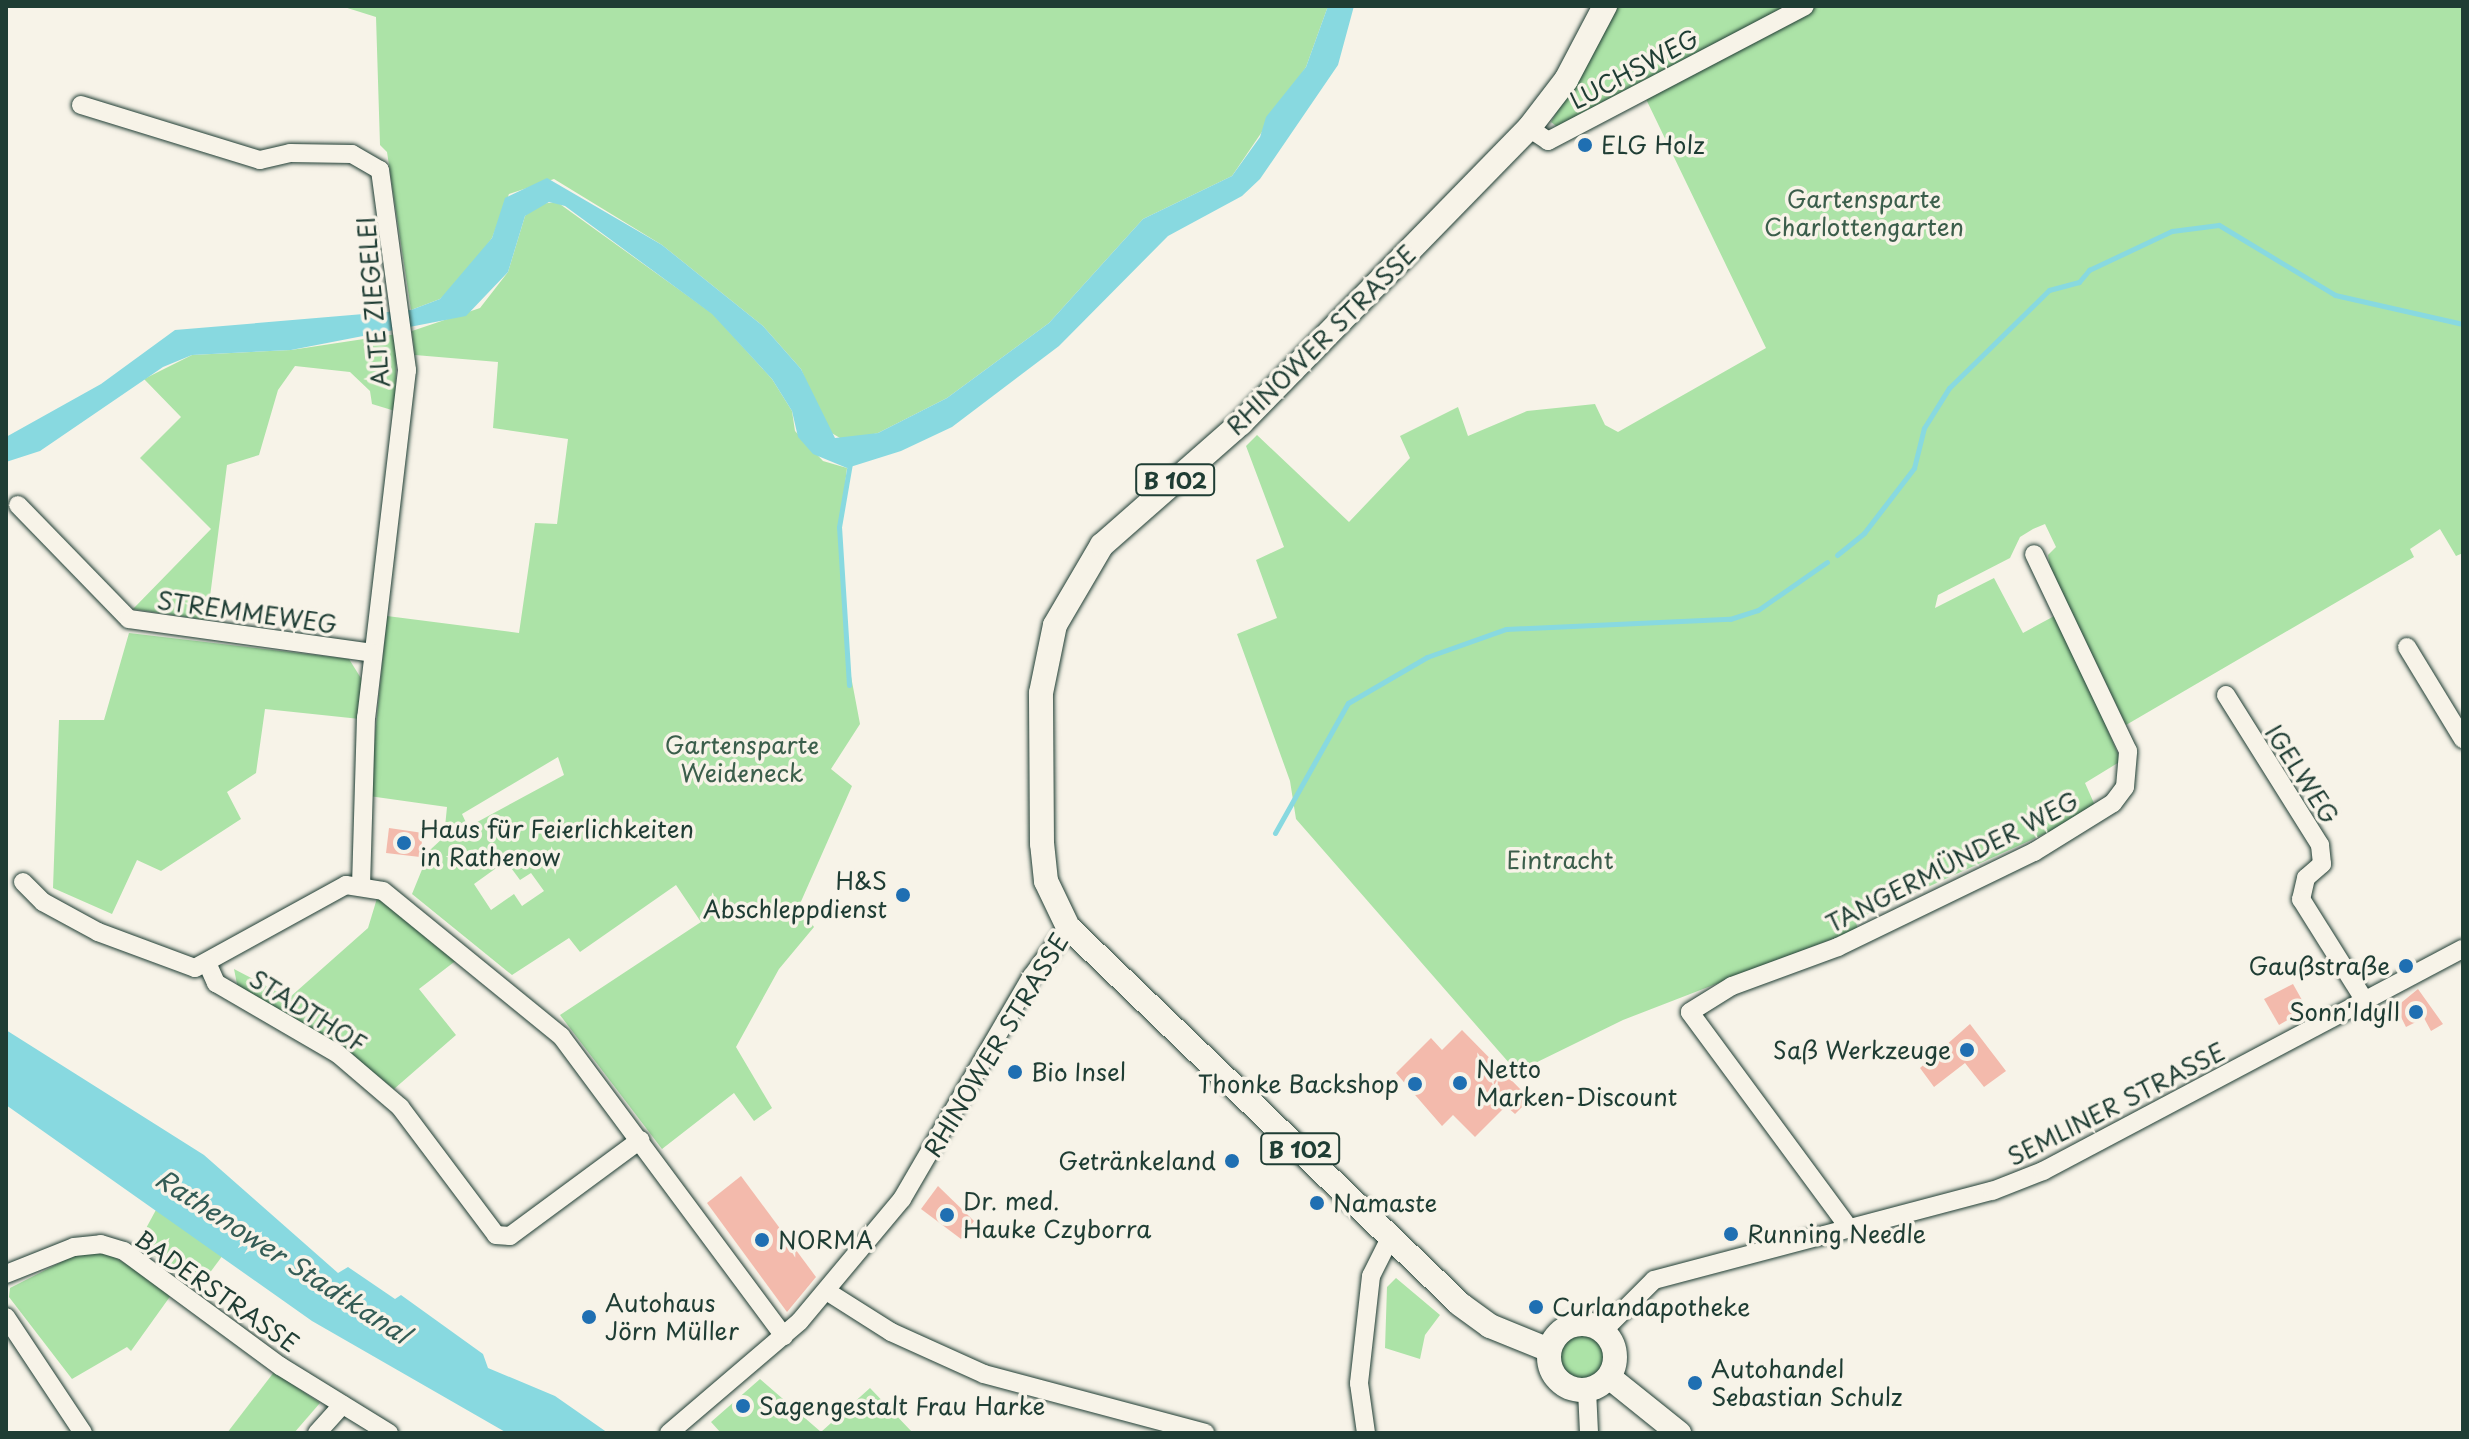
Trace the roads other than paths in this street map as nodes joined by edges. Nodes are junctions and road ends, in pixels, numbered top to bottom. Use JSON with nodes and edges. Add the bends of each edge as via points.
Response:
{"nodes":[{"id":1,"x":1605,"y":6,"type":"edge"},
{"id":2,"x":1805,"y":6,"type":"edge"},
{"id":3,"x":81,"y":105,"type":"dead end"},
{"id":4,"x":1529,"y":128,"type":"junction"},
{"id":5,"x":18,"y":505,"type":"dead end"},
{"id":6,"x":2034,"y":554,"type":"dead end"},
{"id":7,"x":2407,"y":647,"type":"dead end"},
{"id":8,"x":373,"y":653,"type":"junction"},
{"id":9,"x":2226,"y":695,"type":"dead end"},
{"id":10,"x":2463,"y":739,"type":"edge"},
{"id":11,"x":23,"y":882,"type":"dead end"},
{"id":12,"x":361,"y":885,"type":"junction"},
{"id":13,"x":1068,"y":927,"type":"junction"},
{"id":14,"x":2463,"y":949,"type":"edge"},
{"id":15,"x":208,"y":965,"type":"junction"},
{"id":16,"x":2365,"y":1001,"type":"junction"},
{"id":17,"x":640,"y":1140,"type":"junction"},
{"id":18,"x":1849,"y":1228,"type":"junction"},
{"id":19,"x":1390,"y":1238,"type":"junction"},
{"id":20,"x":6,"y":1274,"type":"edge"},
{"id":21,"x":828,"y":1292,"type":"junction"},
{"id":22,"x":6,"y":1317,"type":"edge"},
{"id":23,"x":1603,"y":1331,"type":"junction"},
{"id":24,"x":784,"y":1336,"type":"junction"},
{"id":25,"x":1549,"y":1350,"type":"junction"},
{"id":26,"x":1609,"y":1377,"type":"junction"},
{"id":27,"x":1587,"y":1390,"type":"junction"},
{"id":28,"x":342,"y":1405,"type":"junction"},
{"id":29,"x":1134,"y":1425,"type":"edge"},
{"id":30,"x":83,"y":1433,"type":"edge"},
{"id":31,"x":317,"y":1433,"type":"edge"},
{"id":32,"x":389,"y":1433,"type":"edge"},
{"id":33,"x":669,"y":1433,"type":"edge"},
{"id":34,"x":1205,"y":1433,"type":"edge"},
{"id":35,"x":1366,"y":1433,"type":"edge"},
{"id":36,"x":1589,"y":1433,"type":"edge"},
{"id":37,"x":1679,"y":1433,"type":"edge"}],
"edges":[{"from":1,"to":4,"type":"main road","name":"RHINOWER STRASSE","number":"B 102","via":[[1566,80]]},
{"from":2,"to":4,"type":"street","name":"LUCHSWEG","via":[[1548,141]]},
{"from":3,"to":8,"type":"street","name":"ALTE ZIEGELEI","via":[[260,160],[290,153],[352,154],[371,161],[387,197],[406,398]]},
{"from":4,"to":13,"type":"main road","name":"RHINOWER STRASSE","number":"B 102","via":[[1241,423],[1120,526],[1071,591],[1055,625],[1041,693],[1043,856],[1046,881]]},
{"from":5,"to":8,"type":"street","name":"STREMMEWEG","via":[[129,619]]},
{"from":6,"to":18,"type":"street","name":"TANGERMÜNDER WEG","via":[[2128,751],[2125,787],[2113,803],[2034,852],[1852,941],[1732,986],[1690,1012]]},
{"from":7,"to":10,"type":"street"},
{"from":8,"to":12,"type":"street","name":"ALTE ZIEGELEI"},
{"from":9,"to":16,"type":"street","name":"IGELWEG","via":[[2320,845],[2322,864],[2306,878],[2301,899]]},
{"from":11,"to":15,"type":"street","via":[[43,902],[98,932],[184,965]]},
{"from":12,"to":15,"type":"street","via":[[334,890]]},
{"from":12,"to":17,"type":"street","via":[[396,899],[543,1017]]},
{"from":13,"to":19,"type":"main road","number":"B 102"},
{"from":13,"to":21,"type":"street","name":"RHINOWER STRASSE","via":[[1032,976],[914,1182]]},
{"from":14,"to":16,"type":"street","name":"SEMLINER STRASSE"},
{"from":15,"to":17,"type":"street","name":"STADTHOF","via":[[216,983],[338,1054],[400,1107],[496,1235],[510,1236]]},
{"from":16,"to":18,"type":"street","name":"SEMLINER STRASSE","via":[[2043,1171]]},
{"from":17,"to":24,"type":"street"},
{"from":18,"to":23,"type":"street","name":"SEMLINER STRASSE","via":[[1654,1280]]},
{"from":19,"to":25,"type":"main road","number":"B 102","via":[[1490,1326]]},
{"from":19,"to":35,"type":"street","via":[[1371,1276],[1359,1383]]},
{"from":20,"to":28,"type":"street","name":"BADERSTRASSE","via":[[82,1245],[124,1251]]},
{"from":21,"to":24,"type":"street","name":"RHINOWER STRASSE"},
{"from":21,"to":29,"type":"street","via":[[961,1365]]},
{"from":22,"to":30,"type":"street"},
{"from":23,"to":25,"type":"main road","via":[[1570,1325]]},
{"from":23,"to":26,"type":"main road","via":[[1615,1353]]},
{"from":24,"to":33,"type":"street","name":"RHINOWER STRASSE"},
{"from":25,"to":27,"type":"main road","via":[[1558,1380]]},
{"from":26,"to":27,"type":"main road"},
{"from":26,"to":37,"type":"main road"},
{"from":27,"to":36,"type":"street"},
{"from":28,"to":31,"type":"street"},
{"from":28,"to":32,"type":"street","name":"BADERSTRASSE"},
{"from":29,"to":34,"type":"street"}]}
